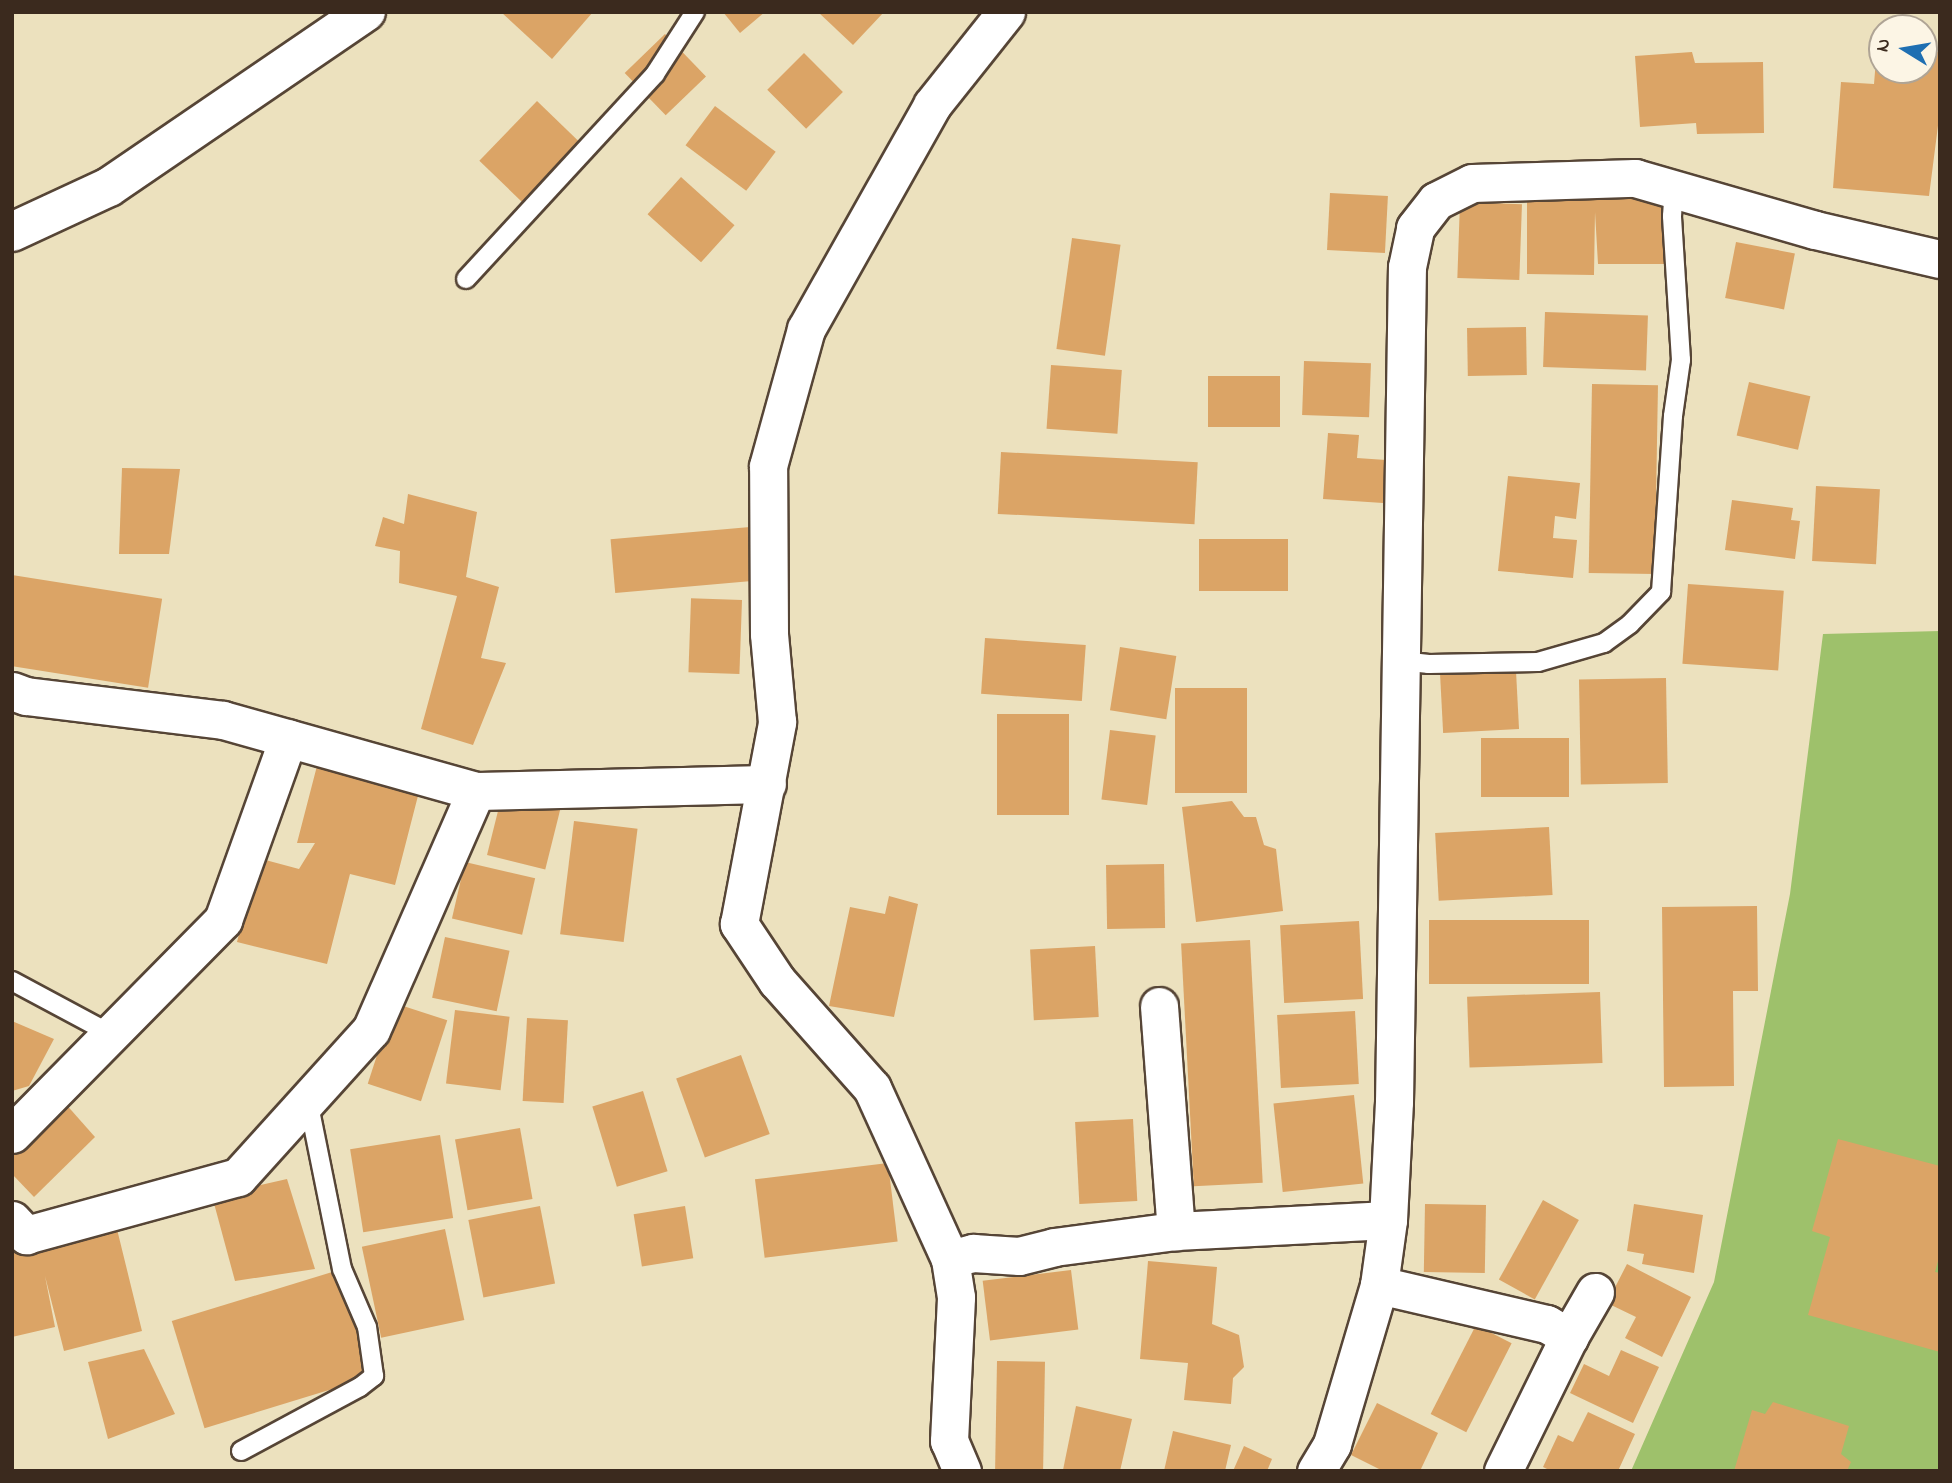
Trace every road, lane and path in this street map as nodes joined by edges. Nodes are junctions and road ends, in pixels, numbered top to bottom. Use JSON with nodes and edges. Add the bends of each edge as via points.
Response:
{"nodes":[{"id":1,"x":366,"y":12,"type":"edge"},
{"id":2,"x":695,"y":12,"type":"edge"},
{"id":3,"x":1006,"y":12,"type":"edge"},
{"id":4,"x":1674,"y":188,"type":"junction"},
{"id":5,"x":12,"y":232,"type":"edge"},
{"id":6,"x":1940,"y":259,"type":"edge"},
{"id":7,"x":466,"y":279,"type":"dead end"},
{"id":8,"x":1401,"y":661,"type":"junction"},
{"id":9,"x":12,"y":691,"type":"edge"},
{"id":10,"x":288,"y":738,"type":"junction"},
{"id":11,"x":767,"y":784,"type":"junction"},
{"id":12,"x":476,"y":791,"type":"junction"},
{"id":13,"x":12,"y":981,"type":"edge"},
{"id":14,"x":1159,"y":1006,"type":"dead end"},
{"id":15,"x":111,"y":1034,"type":"junction"},
{"id":16,"x":308,"y":1100,"type":"junction"},
{"id":17,"x":12,"y":1134,"type":"edge"},
{"id":18,"x":12,"y":1220,"type":"edge"},
{"id":19,"x":1388,"y":1220,"type":"junction"},
{"id":20,"x":1176,"y":1231,"type":"junction"},
{"id":21,"x":950,"y":1259,"type":"junction"},
{"id":22,"x":1379,"y":1285,"type":"junction"},
{"id":23,"x":1595,"y":1292,"type":"dead end"},
{"id":24,"x":1569,"y":1337,"type":"junction"},
{"id":25,"x":241,"y":1451,"type":"dead end"},
{"id":26,"x":962,"y":1471,"type":"edge"},
{"id":27,"x":1316,"y":1471,"type":"edge"},
{"id":28,"x":1503,"y":1471,"type":"edge"}],
"edges":[{"from":1,"to":5,"type":"street","via":[[109,187]]},
{"from":2,"to":7,"type":"lane","via":[[656,74]]},
{"from":3,"to":11,"type":"street","via":[[932,105],[806,329],[768,466],[769,634],[777,722]]},
{"from":4,"to":6,"type":"street","via":[[1815,230]]},
{"from":4,"to":8,"type":"lane","via":[[1681,360],[1661,592],[1604,643],[1538,662]]},
{"from":4,"to":8,"type":"street","via":[[1635,178],[1472,183],[1436,201],[1415,228],[1407,267]]},
{"from":8,"to":19,"type":"street"},
{"from":9,"to":10,"type":"street","via":[[223,720]]},
{"from":10,"to":12,"type":"street"},
{"from":10,"to":15,"type":"street","via":[[223,920]]},
{"from":11,"to":12,"type":"street"},
{"from":11,"to":21,"type":"street","via":[[739,924],[777,981],[872,1088]]},
{"from":12,"to":16,"type":"street","via":[[371,1030]]},
{"from":13,"to":15,"type":"lane"},
{"from":14,"to":20,"type":"street"},
{"from":15,"to":17,"type":"street"},
{"from":16,"to":18,"type":"street","via":[[238,1177],[26,1234]]},
{"from":16,"to":25,"type":"lane","via":[[342,1269],[368,1328],[374,1376]]},
{"from":19,"to":20,"type":"street"},
{"from":19,"to":22,"type":"street"},
{"from":20,"to":21,"type":"street","via":[[1018,1256],[973,1253]]},
{"from":21,"to":26,"type":"street","via":[[956,1297],[950,1441]]},
{"from":22,"to":24,"type":"street","via":[[1547,1324]]},
{"from":22,"to":27,"type":"street","via":[[1332,1444]]},
{"from":23,"to":24,"type":"street"},
{"from":24,"to":28,"type":"street"}]}
